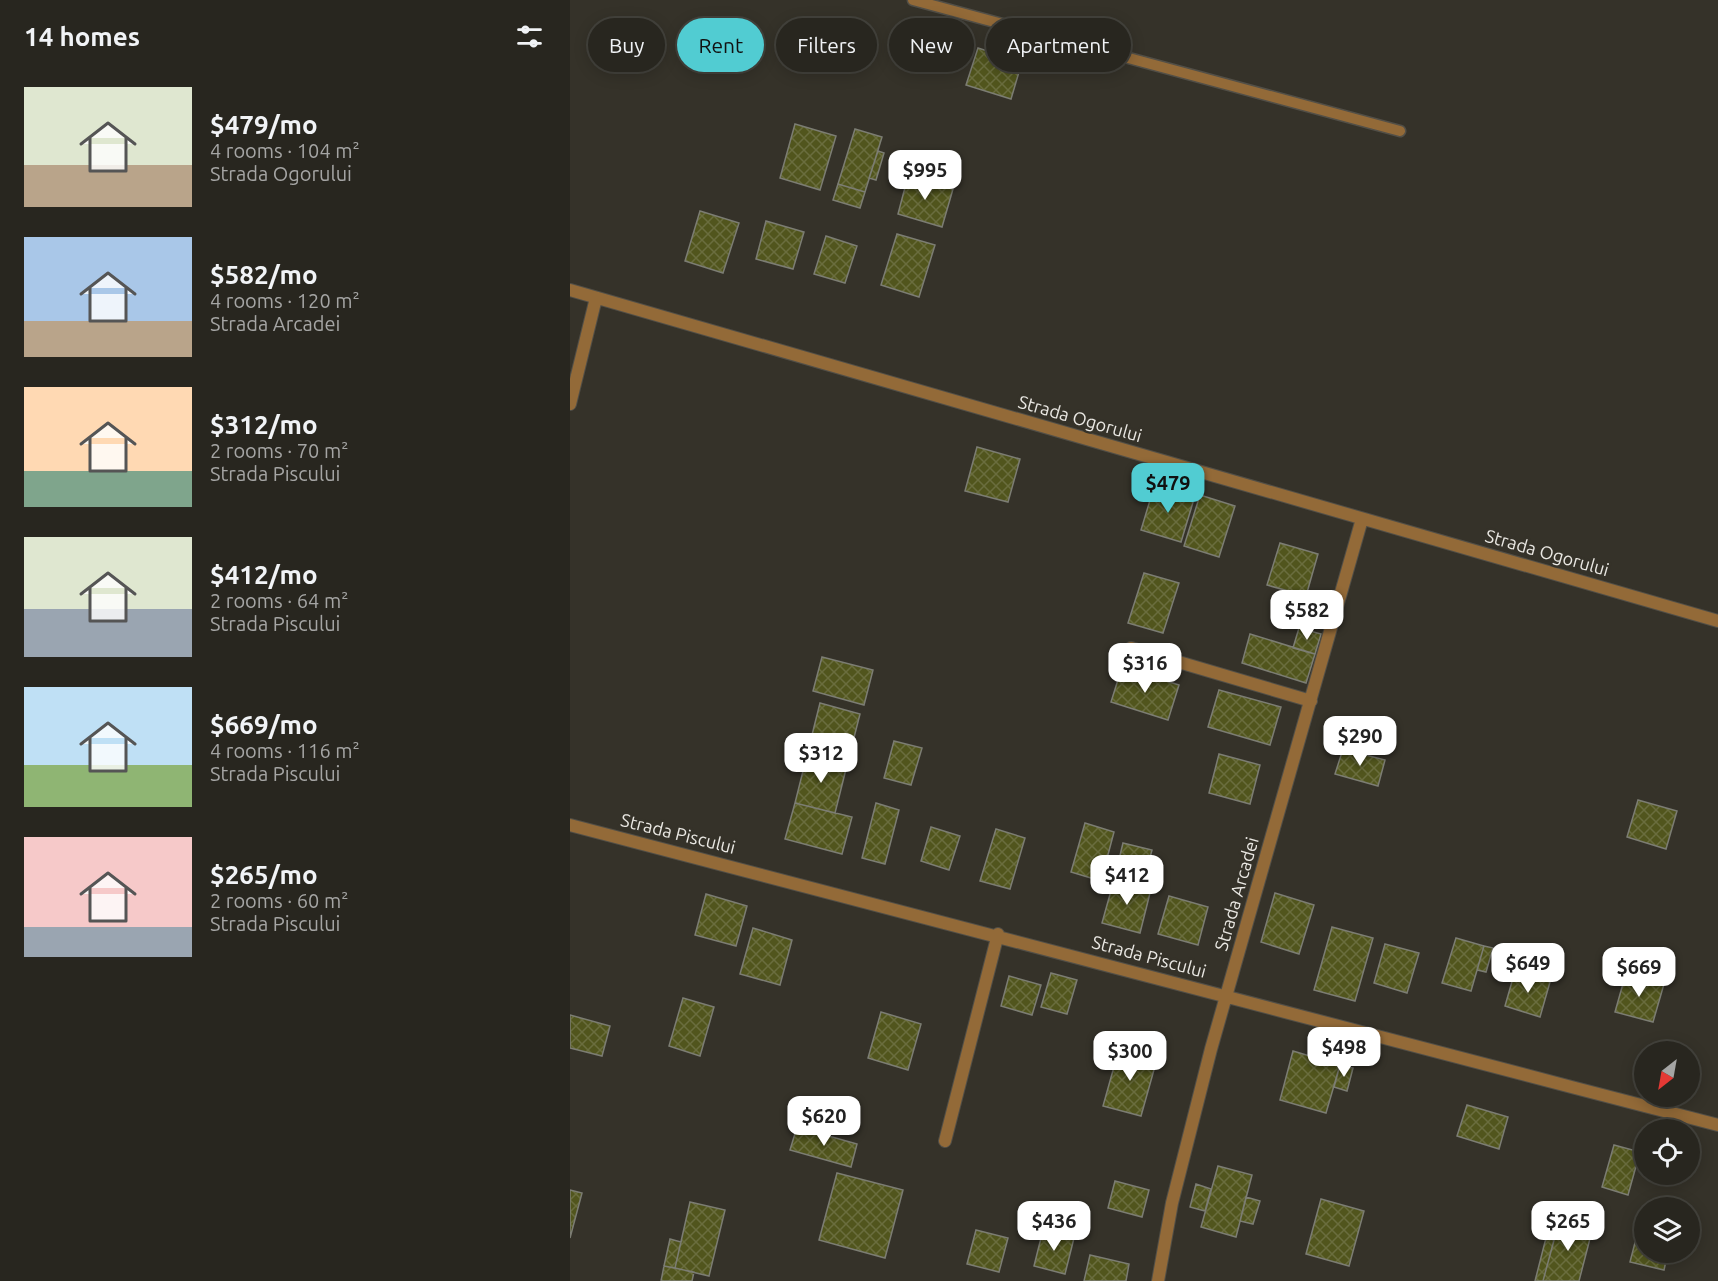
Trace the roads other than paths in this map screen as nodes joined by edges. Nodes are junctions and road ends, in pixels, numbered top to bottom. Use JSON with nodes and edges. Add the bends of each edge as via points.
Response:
{"nodes":[{"id":1,"x":913,"y":0,"type":"edge"},
{"id":2,"x":1400,"y":131,"type":"dead end"},
{"id":3,"x":570,"y":290,"type":"edge"},
{"id":4,"x":596,"y":298,"type":"junction"},
{"id":5,"x":570,"y":404,"type":"edge"},
{"id":6,"x":1362,"y":519,"type":"junction"},
{"id":7,"x":1718,"y":621,"type":"edge"},
{"id":8,"x":1131,"y":648,"type":"dead end"},
{"id":9,"x":1311,"y":701,"type":"junction"},
{"id":10,"x":570,"y":825,"type":"edge"},
{"id":11,"x":998,"y":934,"type":"junction"},
{"id":12,"x":1226,"y":997,"type":"junction"},
{"id":13,"x":1718,"y":1125,"type":"edge"},
{"id":14,"x":945,"y":1141,"type":"dead end"},
{"id":15,"x":1158,"y":1281,"type":"edge"}],
"edges":[{"from":1,"to":2,"type":"lane"},
{"from":3,"to":4,"type":"street","name":"Strada Ogorului"},
{"from":4,"to":5,"type":"street"},
{"from":4,"to":6,"type":"street","name":"Strada Ogorului"},
{"from":6,"to":7,"type":"street","name":"Strada Ogorului"},
{"from":6,"to":9,"type":"street","name":"Strada Arcadei"},
{"from":8,"to":9,"type":"street"},
{"from":9,"to":12,"type":"street","name":"Strada Arcadei"},
{"from":10,"to":11,"type":"street","name":"Strada Piscului"},
{"from":11,"to":12,"type":"street","name":"Strada Piscului"},
{"from":11,"to":14,"type":"street"},
{"from":12,"to":13,"type":"street","name":"Strada Piscului"},
{"from":12,"to":15,"type":"street","name":"Strada Arcadei","via":[[1172,1203]]}]}
